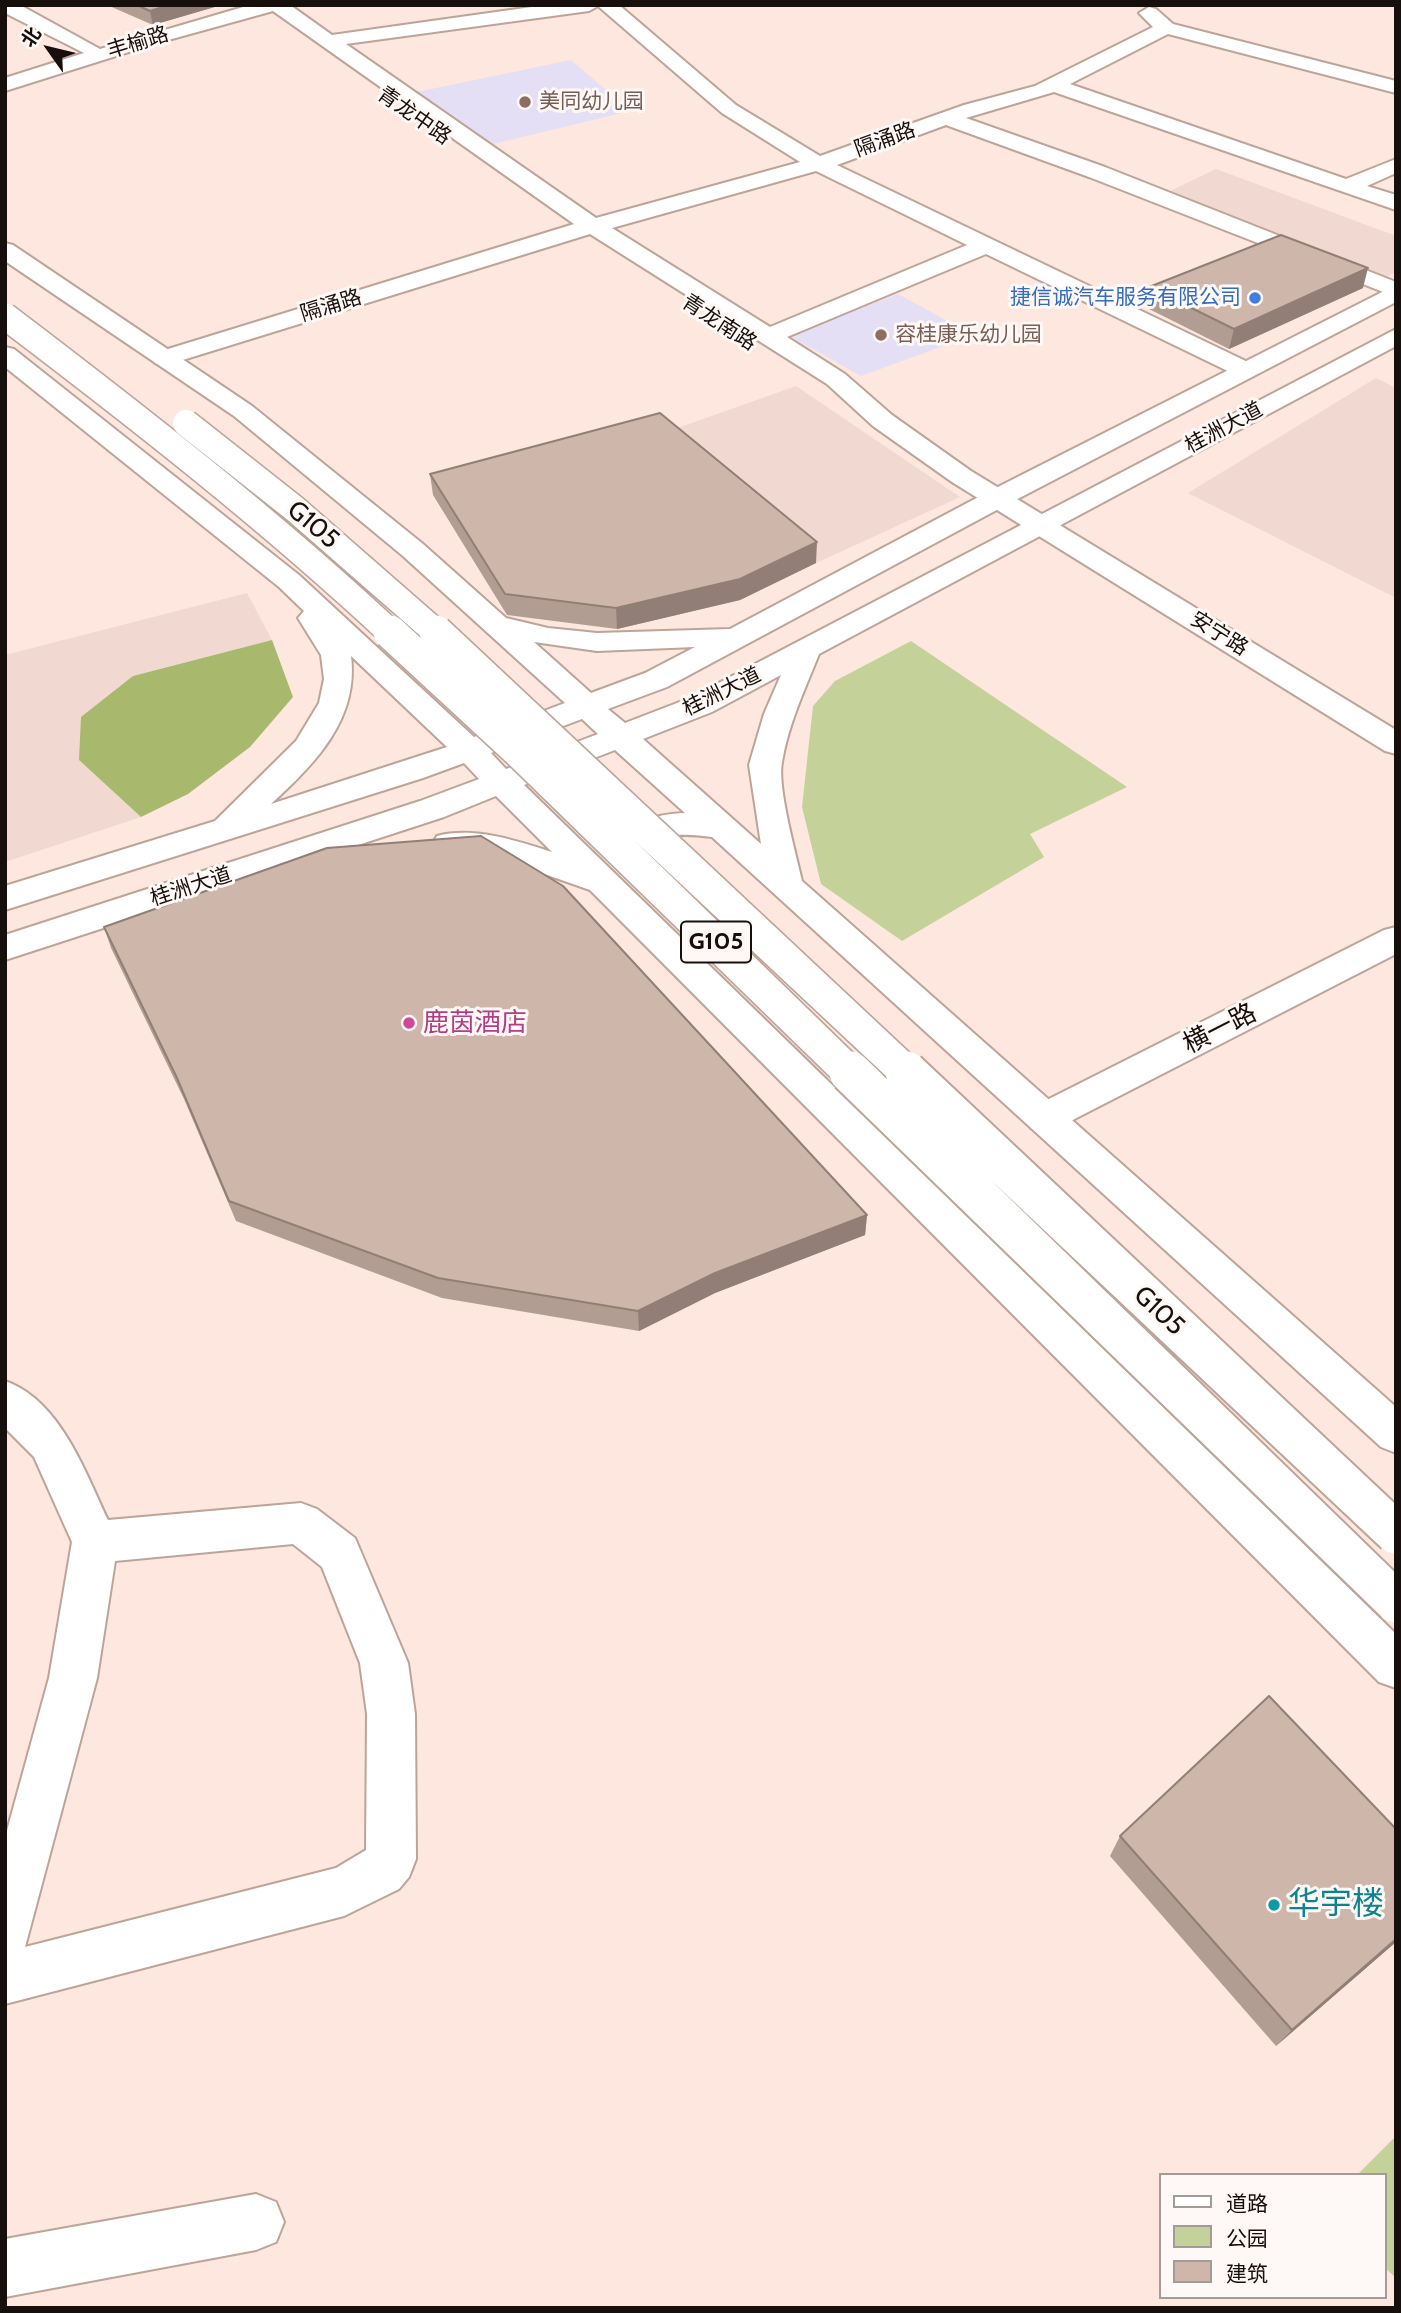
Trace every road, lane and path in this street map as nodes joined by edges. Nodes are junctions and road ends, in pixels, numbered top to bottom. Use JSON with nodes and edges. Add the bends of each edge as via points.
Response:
{"nodes":[{"id":1,"x":5,"y":5,"type":"edge"},
{"id":2,"x":589,"y":5,"type":"edge"},
{"id":3,"x":607,"y":5,"type":"edge"},
{"id":4,"x":1163,"y":5,"type":"edge"},
{"id":5,"x":258,"y":6,"type":"edge"},
{"id":6,"x":1166,"y":28,"type":"junction"},
{"id":7,"x":329,"y":41,"type":"junction"},
{"id":8,"x":90,"y":49,"type":"junction"},
{"id":9,"x":5,"y":76,"type":"edge"},
{"id":10,"x":5,"y":85,"type":"edge"},
{"id":11,"x":1052,"y":85,"type":"junction"},
{"id":12,"x":1396,"y":87,"type":"edge"},
{"id":13,"x":946,"y":118,"type":"junction"},
{"id":14,"x":818,"y":164,"type":"junction"},
{"id":15,"x":1396,"y":165,"type":"edge"},
{"id":16,"x":1348,"y":186,"type":"junction"},
{"id":17,"x":1396,"y":203,"type":"edge"},
{"id":18,"x":586,"y":228,"type":"junction"},
{"id":19,"x":987,"y":246,"type":"junction"},
{"id":20,"x":5,"y":250,"type":"edge"},
{"id":21,"x":5,"y":289,"type":"edge"},
{"id":22,"x":1396,"y":291,"type":"edge"},
{"id":23,"x":5,"y":316,"type":"edge"},
{"id":24,"x":768,"y":336,"type":"junction"},
{"id":25,"x":1396,"y":336,"type":"edge"},
{"id":26,"x":5,"y":354,"type":"edge"},
{"id":27,"x":164,"y":358,"type":"junction"},
{"id":28,"x":1245,"y":370,"type":"junction"},
{"id":29,"x":865,"y":408,"type":"junction"},
{"id":30,"x":996,"y":499,"type":"junction"},
{"id":31,"x":1043,"y":524,"type":"junction"},
{"id":32,"x":446,"y":579,"type":"junction"},
{"id":33,"x":289,"y":581,"type":"junction"},
{"id":34,"x":496,"y":624,"type":"junction"},
{"id":35,"x":342,"y":631,"type":"junction"},
{"id":36,"x":740,"y":636,"type":"junction"},
{"id":37,"x":807,"y":649,"type":"junction"},
{"id":38,"x":587,"y":707,"type":"junction"},
{"id":39,"x":618,"y":737,"type":"junction"},
{"id":40,"x":1396,"y":744,"type":"edge"},
{"id":41,"x":470,"y":751,"type":"junction"},
{"id":42,"x":500,"y":780,"type":"junction"},
{"id":43,"x":721,"y":828,"type":"junction"},
{"id":44,"x":222,"y":830,"type":"junction"},
{"id":45,"x":338,"y":839,"type":"junction"},
{"id":46,"x":787,"y":888,"type":"junction"},
{"id":47,"x":612,"y":891,"type":"junction"},
{"id":48,"x":5,"y":898,"type":"edge"},
{"id":49,"x":1396,"y":939,"type":"edge"},
{"id":50,"x":5,"y":948,"type":"edge"},
{"id":51,"x":1044,"y":1118,"type":"junction"},
{"id":52,"x":5,"y":1399,"type":"edge"},
{"id":53,"x":1396,"y":1434,"type":"edge"},
{"id":54,"x":1396,"y":1533,"type":"edge"},
{"id":55,"x":95,"y":1542,"type":"junction"},
{"id":56,"x":1396,"y":1602,"type":"edge"},
{"id":57,"x":1396,"y":1666,"type":"edge"},
{"id":58,"x":5,"y":1932,"type":"edge"},
{"id":59,"x":5,"y":1978,"type":"edge"},
{"id":60,"x":257,"y":2222,"type":"dead end"},
{"id":61,"x":5,"y":2267,"type":"edge"}],
"edges":[{"from":1,"to":8,"type":"main road"},
{"from":2,"to":7,"type":"main road"},
{"from":3,"to":14,"type":"main road","via":[[729,109]]},
{"from":4,"to":6,"type":"main road","via":[[1148,13]]},
{"from":5,"to":7,"type":"main road","name":"青龙中路"},
{"from":5,"to":8,"type":"main road","name":"丰榆路"},
{"from":5,"to":10,"type":"main road","name":"丰榆路"},
{"from":5,"to":18,"type":"main road","name":"青龙中路"},
{"from":6,"to":11,"type":"main road","name":"隔涌路"},
{"from":6,"to":12,"type":"main road"},
{"from":7,"to":18,"type":"main road","name":"青龙中路"},
{"from":8,"to":9,"type":"main road","name":"丰榆路"},
{"from":11,"to":13,"type":"main road","name":"隔涌路"},
{"from":11,"to":16,"type":"main road"},
{"from":13,"to":14,"type":"main road","name":"隔涌路"},
{"from":13,"to":22,"type":"main road","via":[[1097,172]]},
{"from":14,"to":18,"type":"main road","name":"隔涌路"},
{"from":14,"to":19,"type":"main road"},
{"from":15,"to":16,"type":"main road"},
{"from":16,"to":17,"type":"main road"},
{"from":18,"to":24,"type":"main road","name":"青龙南路"},
{"from":18,"to":27,"type":"main road","name":"隔涌路"},
{"from":18,"to":29,"type":"main road","name":"青龙南路","via":[[813,384]]},
{"from":19,"to":24,"type":"main road"},
{"from":19,"to":28,"type":"main road"},
{"from":20,"to":27,"type":"main road"},
{"from":21,"to":54,"type":"main road","name":"G105","number":"G105","bridge":true,"via":[[274,492],[470,661]]},
{"from":22,"to":28,"type":"main road","name":"桂洲大道"},
{"from":23,"to":56,"type":"main road","number":"G105","bridge":true,"via":[[150,426],[327,573],[521,753]]},
{"from":24,"to":29,"type":"main road","name":"青龙南路","via":[[836,379]]},
{"from":25,"to":31,"type":"main road","name":"桂洲大道"},
{"from":26,"to":33,"type":"main road"},
{"from":27,"to":32,"type":"main road","via":[[243,411]]},
{"from":28,"to":30,"type":"main road","name":"桂洲大道"},
{"from":29,"to":30,"type":"main road","name":"青龙南路"},
{"from":30,"to":31,"type":"main road","name":"青龙南路"},
{"from":30,"to":36,"type":"main road","name":"桂洲大道"},
{"from":31,"to":37,"type":"main road","name":"桂洲大道"},
{"from":31,"to":40,"type":"main road","name":"安宁路"},
{"from":32,"to":34,"type":"main road"},
{"from":32,"to":35,"type":"main road","via":[[440,607],[426,621],[376,633]]},
{"from":33,"to":35,"type":"main road"},
{"from":33,"to":44,"type":"main road","via":[[336,654],[339,692],[313,742]]},
{"from":34,"to":36,"type":"main road","via":[[597,642]]},
{"from":34,"to":38,"type":"main road"},
{"from":35,"to":41,"type":"main road"},
{"from":36,"to":38,"type":"main road","name":"桂洲大道","via":[[656,680]]},
{"from":37,"to":39,"type":"main road","name":"桂洲大道","via":[[701,705]]},
{"from":37,"to":46,"type":"main road","via":[[765,765]]},
{"from":38,"to":39,"type":"main road"},
{"from":38,"to":41,"type":"main road","name":"桂洲大道"},
{"from":39,"to":42,"type":"main road","name":"桂洲大道"},
{"from":39,"to":43,"type":"main road"},
{"from":41,"to":42,"type":"main road"},
{"from":41,"to":44,"type":"main road","name":"桂洲大道"},
{"from":42,"to":45,"type":"main road","name":"桂洲大道"},
{"from":42,"to":47,"type":"main road"},
{"from":43,"to":46,"type":"main road"},
{"from":43,"to":47,"type":"main road","via":[[681,824],[641,834],[615,870]]},
{"from":44,"to":48,"type":"main road","name":"桂洲大道"},
{"from":45,"to":47,"type":"main road","via":[[484,845],[526,853]]},
{"from":45,"to":50,"type":"main road","name":"桂洲大道"},
{"from":46,"to":51,"type":"main road"},
{"from":47,"to":57,"type":"main road"},
{"from":49,"to":51,"type":"main road","name":"横一路"},
{"from":51,"to":53,"type":"main road"},
{"from":52,"to":55,"type":"main road","via":[[50,1444]]},
{"from":55,"to":58,"type":"main road","via":[[73,1678]]},
{"from":55,"to":59,"type":"main road","via":[[301,1523],[340,1553],[384,1663],[391,1714],[391,1859],[382,1871],[344,1891]]},
{"from":60,"to":61,"type":"main road"}]}
